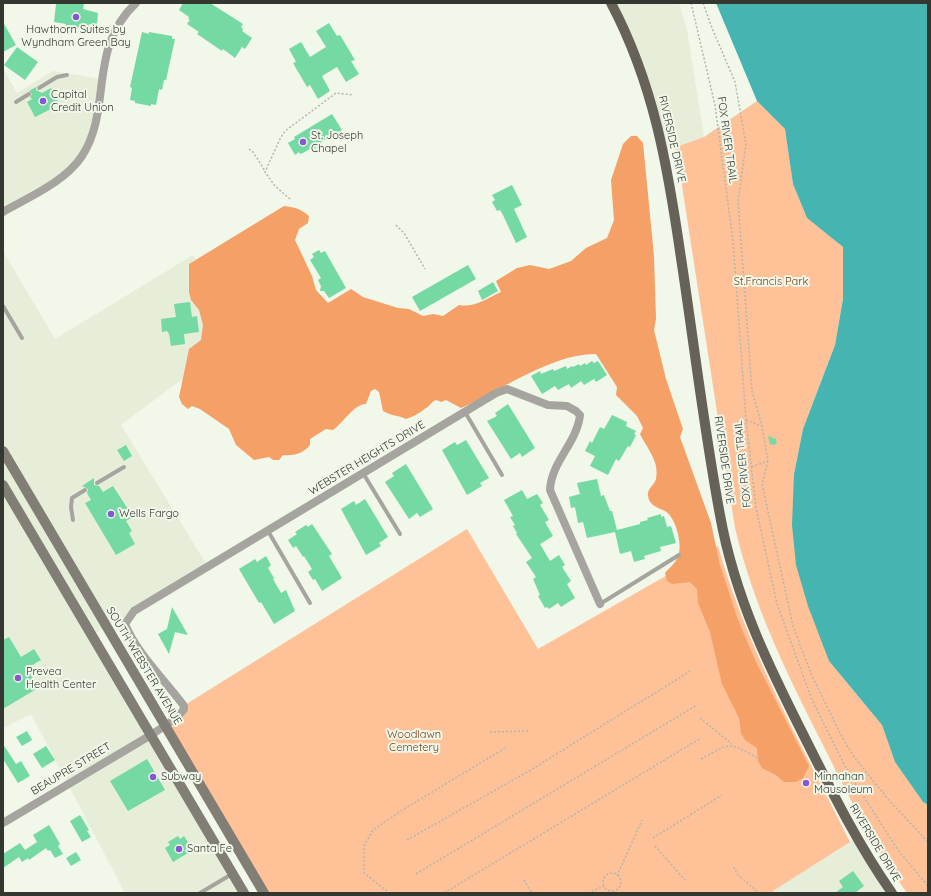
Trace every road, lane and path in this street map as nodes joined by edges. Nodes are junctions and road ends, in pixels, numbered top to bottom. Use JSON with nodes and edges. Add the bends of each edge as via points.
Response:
{"nodes":[{"id":1,"x":136,"y":3,"type":"edge"},
{"id":2,"x":611,"y":3,"type":"edge"},
{"id":3,"x":691,"y":3,"type":"edge"},
{"id":4,"x":703,"y":3,"type":"edge"},
{"id":5,"x":67,"y":74,"type":"dead end"},
{"id":6,"x":39,"y":88,"type":"dead end"},
{"id":7,"x":29,"y":94,"type":"dead end"},
{"id":8,"x":353,"y":95,"type":"dead end"},
{"id":9,"x":16,"y":102,"type":"dead end"},
{"id":10,"x":249,"y":149,"type":"dead end"},
{"id":11,"x":265,"y":172,"type":"junction"},
{"id":12,"x":290,"y":198,"type":"dead end"},
{"id":13,"x":3,"y":212,"type":"edge"},
{"id":14,"x":396,"y":225,"type":"dead end"},
{"id":15,"x":424,"y":269,"type":"dead end"},
{"id":16,"x":3,"y":306,"type":"edge"},
{"id":17,"x":22,"y":338,"type":"dead end"},
{"id":18,"x":465,"y":412,"type":"junction"},
{"id":19,"x":746,"y":420,"type":"junction"},
{"id":20,"x":762,"y":426,"type":"junction"},
{"id":21,"x":3,"y":451,"type":"edge"},
{"id":22,"x":768,"y":461,"type":"junction"},
{"id":23,"x":124,"y":467,"type":"dead end"},
{"id":24,"x":751,"y":467,"type":"junction"},
{"id":25,"x":363,"y":473,"type":"junction"},
{"id":26,"x":502,"y":475,"type":"dead end"},
{"id":27,"x":97,"y":483,"type":"dead end"},
{"id":28,"x":3,"y":485,"type":"edge"},
{"id":29,"x":85,"y":490,"type":"dead end"},
{"id":30,"x":73,"y":520,"type":"dead end"},
{"id":31,"x":268,"y":531,"type":"junction"},
{"id":32,"x":400,"y":534,"type":"dead end"},
{"id":33,"x":679,"y":555,"type":"dead end"},
{"id":34,"x":310,"y":603,"type":"dead end"},
{"id":35,"x":600,"y":604,"type":"joint"},
{"id":36,"x":692,"y":670,"type":"dead end"},
{"id":37,"x":697,"y":705,"type":"dead end"},
{"id":38,"x":700,"y":718,"type":"dead end"},
{"id":39,"x":166,"y":725,"type":"junction"},
{"id":40,"x":528,"y":731,"type":"dead end"},
{"id":41,"x":490,"y":732,"type":"dead end"},
{"id":42,"x":151,"y":735,"type":"junction"},
{"id":43,"x":701,"y":738,"type":"dead end"},
{"id":44,"x":732,"y":744,"type":"junction"},
{"id":45,"x":506,"y":747,"type":"dead end"},
{"id":46,"x":701,"y":758,"type":"dead end"},
{"id":47,"x":761,"y":760,"type":"dead end"},
{"id":48,"x":722,"y":795,"type":"dead end"},
{"id":49,"x":642,"y":820,"type":"dead end"},
{"id":50,"x":3,"y":822,"type":"edge"},
{"id":51,"x":653,"y":838,"type":"dead end"},
{"id":52,"x":407,"y":840,"type":"dead end"},
{"id":53,"x":928,"y":842,"type":"edge"},
{"id":54,"x":655,"y":846,"type":"dead end"},
{"id":55,"x":734,"y":867,"type":"dead end"},
{"id":56,"x":232,"y":874,"type":"junction"},
{"id":57,"x":416,"y":874,"type":"dead end"},
{"id":58,"x":617,"y":876,"type":"junction"},
{"id":59,"x":524,"y":880,"type":"dead end"},
{"id":60,"x":686,"y":880,"type":"dead end"},
{"id":61,"x":604,"y":886,"type":"junction"},
{"id":62,"x":928,"y":886,"type":"edge"},
{"id":63,"x":616,"y":890,"type":"junction"},
{"id":64,"x":387,"y":891,"type":"dead end"},
{"id":65,"x":200,"y":893,"type":"edge"},
{"id":66,"x":244,"y":893,"type":"edge"},
{"id":67,"x":264,"y":893,"type":"edge"},
{"id":68,"x":444,"y":893,"type":"edge"},
{"id":69,"x":532,"y":893,"type":"edge"},
{"id":70,"x":588,"y":893,"type":"edge"},
{"id":71,"x":618,"y":893,"type":"edge"},
{"id":72,"x":759,"y":893,"type":"edge"},
{"id":73,"x":892,"y":893,"type":"edge"}],
"edges":[{"from":1,"to":13,"type":"street","via":[[120,22],[108,46],[103,63],[93,132],[81,157],[60,178]]},
{"from":2,"to":73,"type":"main road","name":"RIVERSIDE DRIVE","via":[[644,78],[666,157],[720,515],[735,577],[747,615],[769,666],[851,829]]},
{"from":3,"to":19,"type":"path","name":"FOX RIVER TRAIL","via":[[715,105],[733,241]]},
{"from":4,"to":20,"type":"path","via":[[735,82],[746,144],[738,201],[752,391]]},
{"from":5,"to":6,"type":"lane"},
{"from":7,"to":9,"type":"lane"},
{"from":8,"to":11,"type":"path","via":[[336,93],[285,132]]},
{"from":10,"to":11,"type":"path"},
{"from":11,"to":12,"type":"path"},
{"from":14,"to":15,"type":"path","via":[[404,233]]},
{"from":16,"to":17,"type":"lane"},
{"from":18,"to":25,"type":"street","name":"WEBSTER HEIGHTS DRIVE"},
{"from":18,"to":26,"type":"lane"},
{"from":18,"to":35,"type":"street","name":"WEBSTER HEIGHTS DRIVE","via":[[507,389],[548,405],[567,406],[580,416],[579,426],[553,471],[550,490]]},
{"from":19,"to":20,"type":"path"},
{"from":19,"to":24,"type":"path","name":"FOX RIVER TRAIL"},
{"from":20,"to":22,"type":"path"},
{"from":21,"to":39,"type":"main road","name":"SOUTH WEBSTER AVENUE"},
{"from":22,"to":24,"type":"path"},
{"from":22,"to":53,"type":"path","via":[[762,484],[793,626],[812,676],[854,757]]},
{"from":23,"to":27,"type":"lane"},
{"from":24,"to":62,"type":"path","name":"FOX RIVER TRAIL","via":[[756,508],[777,604],[812,700],[849,774],[898,850]]},
{"from":25,"to":31,"type":"street","name":"WEBSTER HEIGHTS DRIVE"},
{"from":25,"to":32,"type":"lane"},
{"from":28,"to":42,"type":"main road"},
{"from":29,"to":30,"type":"lane","via":[[72,498]]},
{"from":31,"to":34,"type":"lane"},
{"from":31,"to":39,"type":"street","name":"WEBSTER HEIGHTS DRIVE","via":[[134,611],[125,624],[145,658],[184,706],[178,717]]},
{"from":33,"to":35,"type":"lane"},
{"from":36,"to":52,"type":"path","via":[[529,771]]},
{"from":37,"to":57,"type":"path"},
{"from":38,"to":44,"type":"path"},
{"from":39,"to":42,"type":"street","name":"WEBSTER HEIGHTS DRIVE"},
{"from":39,"to":67,"type":"main road","name":"SOUTH WEBSTER AVENUE"},
{"from":40,"to":41,"type":"path"},
{"from":42,"to":50,"type":"street","name":"BEAUPRE STREET"},
{"from":42,"to":56,"type":"main road"},
{"from":43,"to":68,"type":"path"},
{"from":44,"to":46,"type":"path"},
{"from":44,"to":47,"type":"path"},
{"from":45,"to":64,"type":"path","via":[[373,830],[364,846],[364,873]]},
{"from":48,"to":51,"type":"path"},
{"from":49,"to":58,"type":"path"},
{"from":54,"to":60,"type":"path"},
{"from":55,"to":72,"type":"path","via":[[737,874]]},
{"from":56,"to":65,"type":"lane"},
{"from":56,"to":66,"type":"main road"},
{"from":58,"to":61,"type":"path","via":[[606,876]]},
{"from":58,"to":63,"type":"path","via":[[620,883]]},
{"from":59,"to":69,"type":"path"},
{"from":61,"to":63,"type":"path","via":[[608,890]]},
{"from":61,"to":70,"type":"path"},
{"from":63,"to":71,"type":"path"}]}
